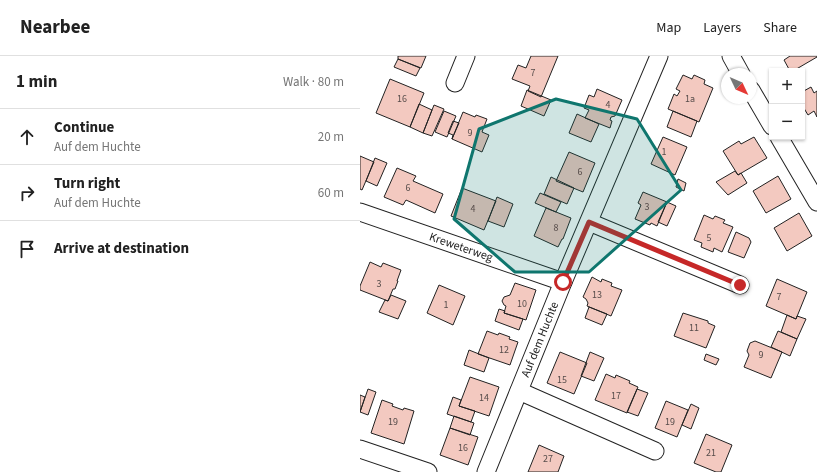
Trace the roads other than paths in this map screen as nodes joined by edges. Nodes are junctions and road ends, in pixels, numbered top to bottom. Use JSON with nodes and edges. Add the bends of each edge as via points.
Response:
{"nodes":[{"id":1,"x":466,"y":56,"type":"edge"},
{"id":2,"x":659,"y":56,"type":"edge"},
{"id":3,"x":731,"y":56,"type":"edge"},
{"id":4,"x":738,"y":68,"type":"edge"},
{"id":5,"x":455,"y":83,"type":"dead end"},
{"id":6,"x":757,"y":100,"type":"edge"},
{"id":7,"x":769,"y":121,"type":"edge"},
{"id":8,"x":780,"y":140,"type":"edge"},
{"id":9,"x":817,"y":202,"type":"edge"},
{"id":10,"x":360,"y":212,"type":"edge"},
{"id":11,"x":589,"y":222,"type":"junction"},
{"id":12,"x":563,"y":282,"type":"junction"},
{"id":13,"x":740,"y":285,"type":"dead end"},
{"id":14,"x":519,"y":391,"type":"junction"},
{"id":15,"x":360,"y":449,"type":"edge"},
{"id":16,"x":655,"y":451,"type":"dead end"},
{"id":17,"x":428,"y":472,"type":"edge"},
{"id":18,"x":486,"y":472,"type":"edge"}],
"edges":[{"from":1,"to":5,"type":"street"},
{"from":2,"to":11,"type":"street","name":"Auf dem Huchte"},
{"from":3,"to":4,"type":"street"},
{"from":6,"to":7,"type":"street"},
{"from":8,"to":9,"type":"street"},
{"from":10,"to":12,"type":"street","name":"Kreweterweg"},
{"from":11,"to":12,"type":"street","name":"Auf dem Huchte"},
{"from":11,"to":13,"type":"street"},
{"from":12,"to":14,"type":"street","name":"Auf dem Huchte"},
{"from":14,"to":16,"type":"street","name":"Auf dem Huchte"},
{"from":14,"to":18,"type":"street","name":"Auf dem Huchte"},
{"from":15,"to":17,"type":"street"}]}
